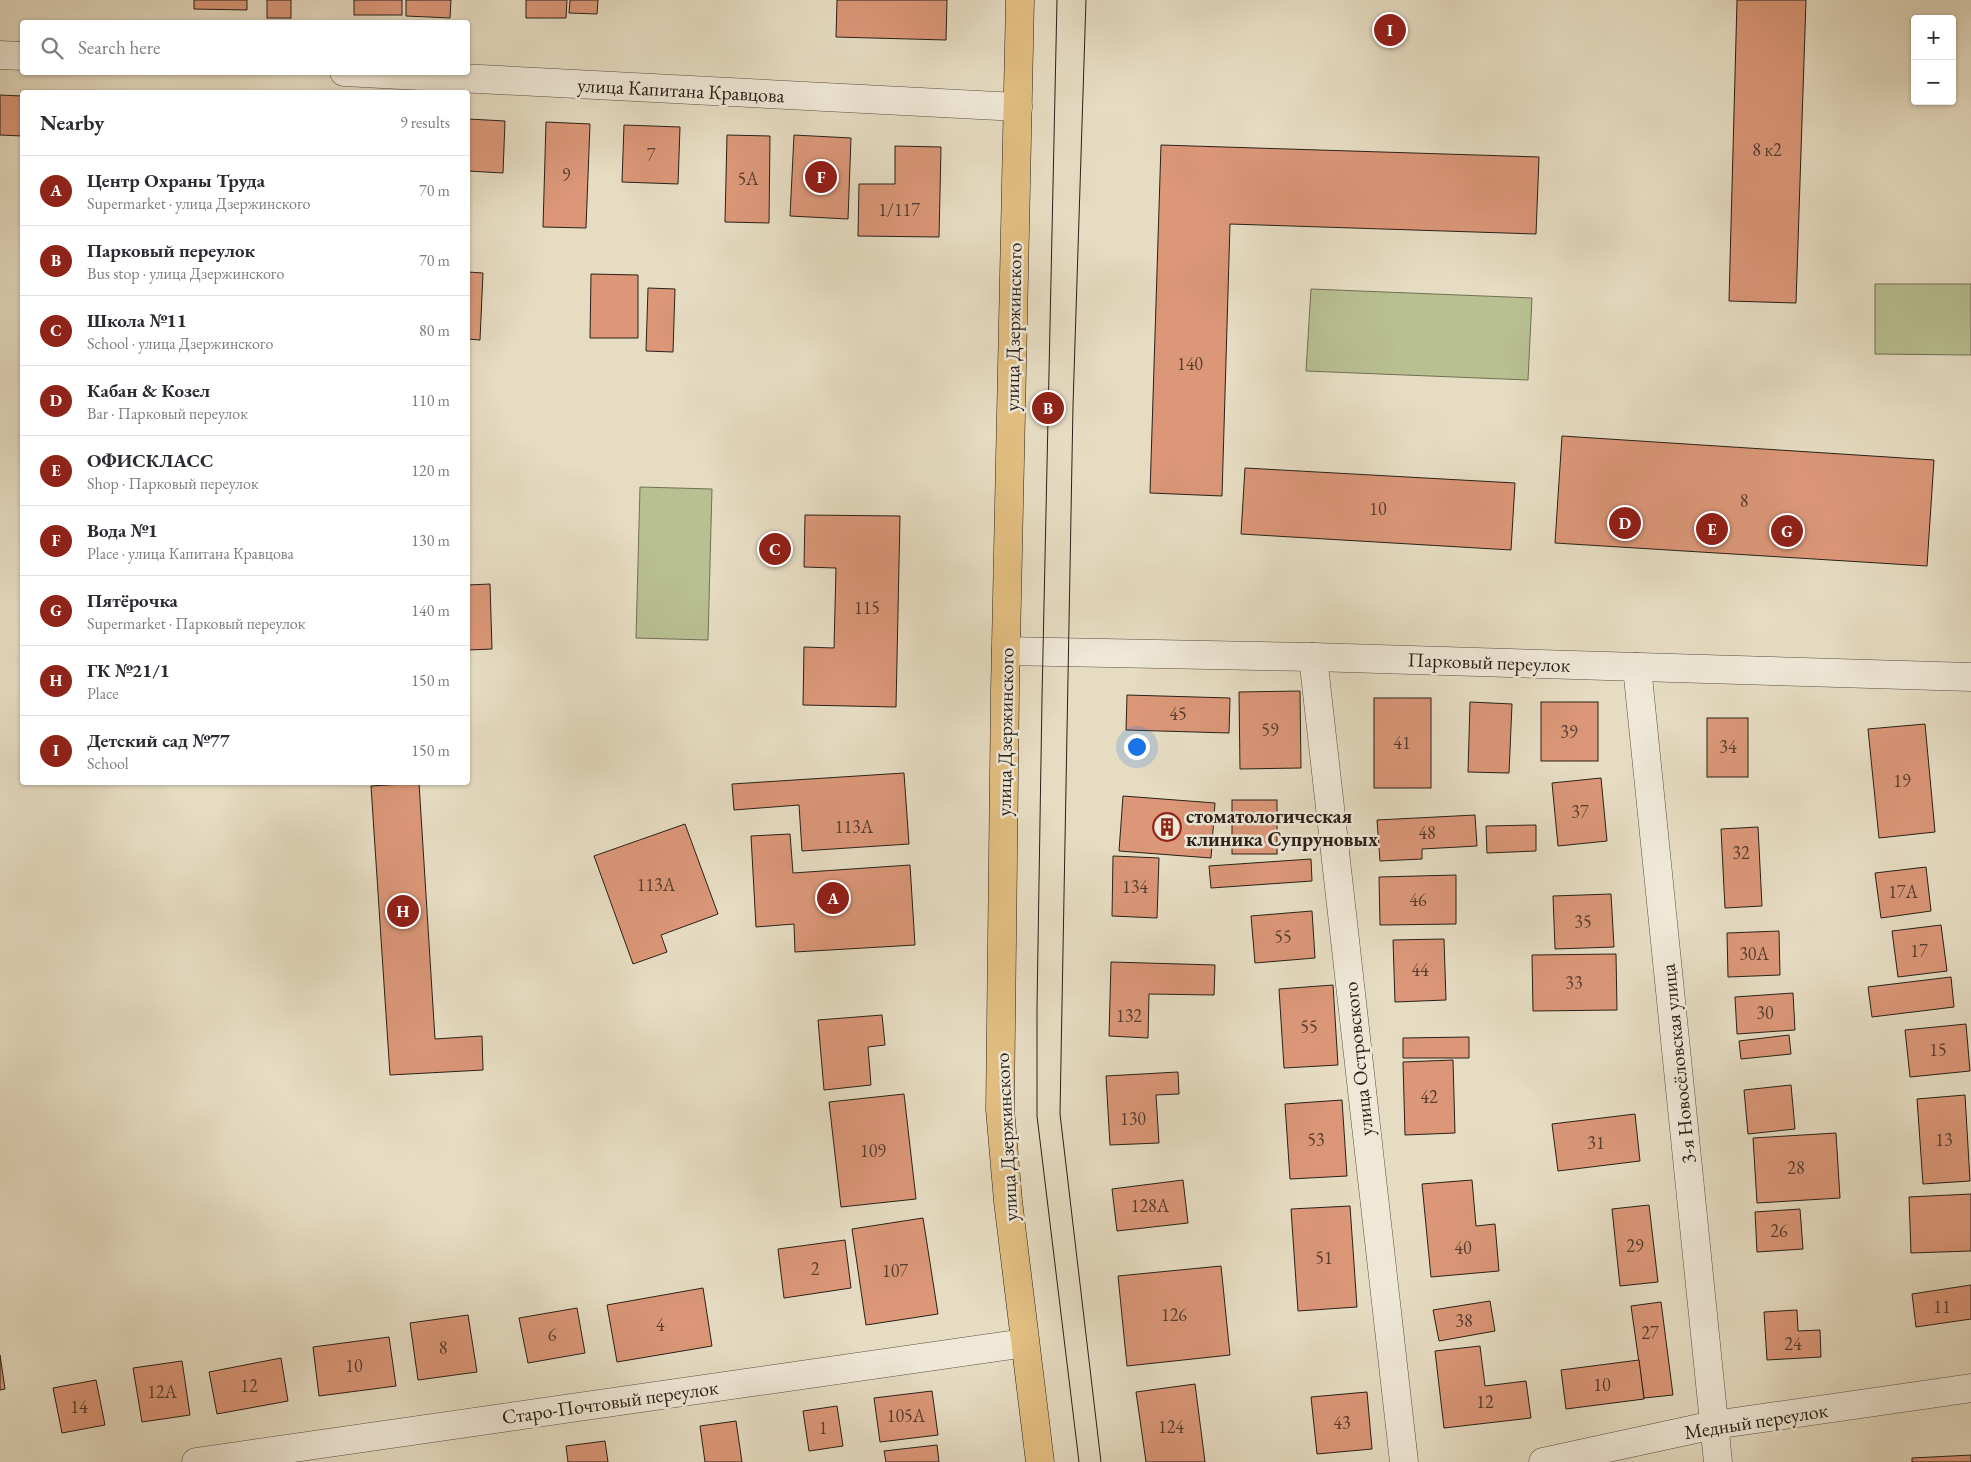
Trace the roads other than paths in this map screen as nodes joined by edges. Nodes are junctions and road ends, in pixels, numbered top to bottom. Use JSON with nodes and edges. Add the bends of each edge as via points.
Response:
{"nodes":[{"id":1,"x":1020,"y":0,"type":"edge"},
{"id":2,"x":0,"y":55,"type":"edge"},
{"id":3,"x":20,"y":56,"type":"edge"},
{"id":4,"x":403,"y":75,"type":"edge"},
{"id":5,"x":1018,"y":106,"type":"junction"},
{"id":6,"x":1006,"y":651,"type":"junction"},
{"id":7,"x":1313,"y":657,"type":"junction"},
{"id":8,"x":1638,"y":667,"type":"junction"},
{"id":9,"x":1971,"y":681,"type":"edge"},
{"id":10,"x":1025,"y":1343,"type":"junction"},
{"id":11,"x":1971,"y":1388,"type":"edge"},
{"id":12,"x":1714,"y":1425,"type":"junction"},
{"id":13,"x":196,"y":1462,"type":"edge"},
{"id":14,"x":1040,"y":1462,"type":"edge"},
{"id":15,"x":1404,"y":1462,"type":"edge"},
{"id":16,"x":1543,"y":1462,"type":"edge"},
{"id":17,"x":1718,"y":1462,"type":"edge"}],
"edges":[{"from":1,"to":5,"type":"main road","name":"улица Дзержинского"},
{"from":2,"to":3,"type":"street"},
{"from":4,"to":5,"type":"street","name":"улица Капитана Кравцова"},
{"from":5,"to":6,"type":"main road","name":"улица Дзержинского"},
{"from":6,"to":7,"type":"street","name":"Парковый переулок"},
{"from":6,"to":10,"type":"main road","name":"улица Дзержинского","via":[[1000,1109]]},
{"from":7,"to":8,"type":"street","name":"Парковый переулок"},
{"from":7,"to":15,"type":"street","name":"улица Островского"},
{"from":8,"to":9,"type":"street","name":"Парковый переулок"},
{"from":8,"to":12,"type":"street","name":"3-я Новосёловская улица"},
{"from":10,"to":13,"type":"street","name":"Старо-Почтовый переулок"},
{"from":10,"to":14,"type":"main road","name":"улица Дзержинского"},
{"from":11,"to":12,"type":"street","name":"Медный переулок"},
{"from":12,"to":16,"type":"street","name":"Медный переулок"},
{"from":12,"to":17,"type":"street","name":"3-я Новосёловская улица"}]}
